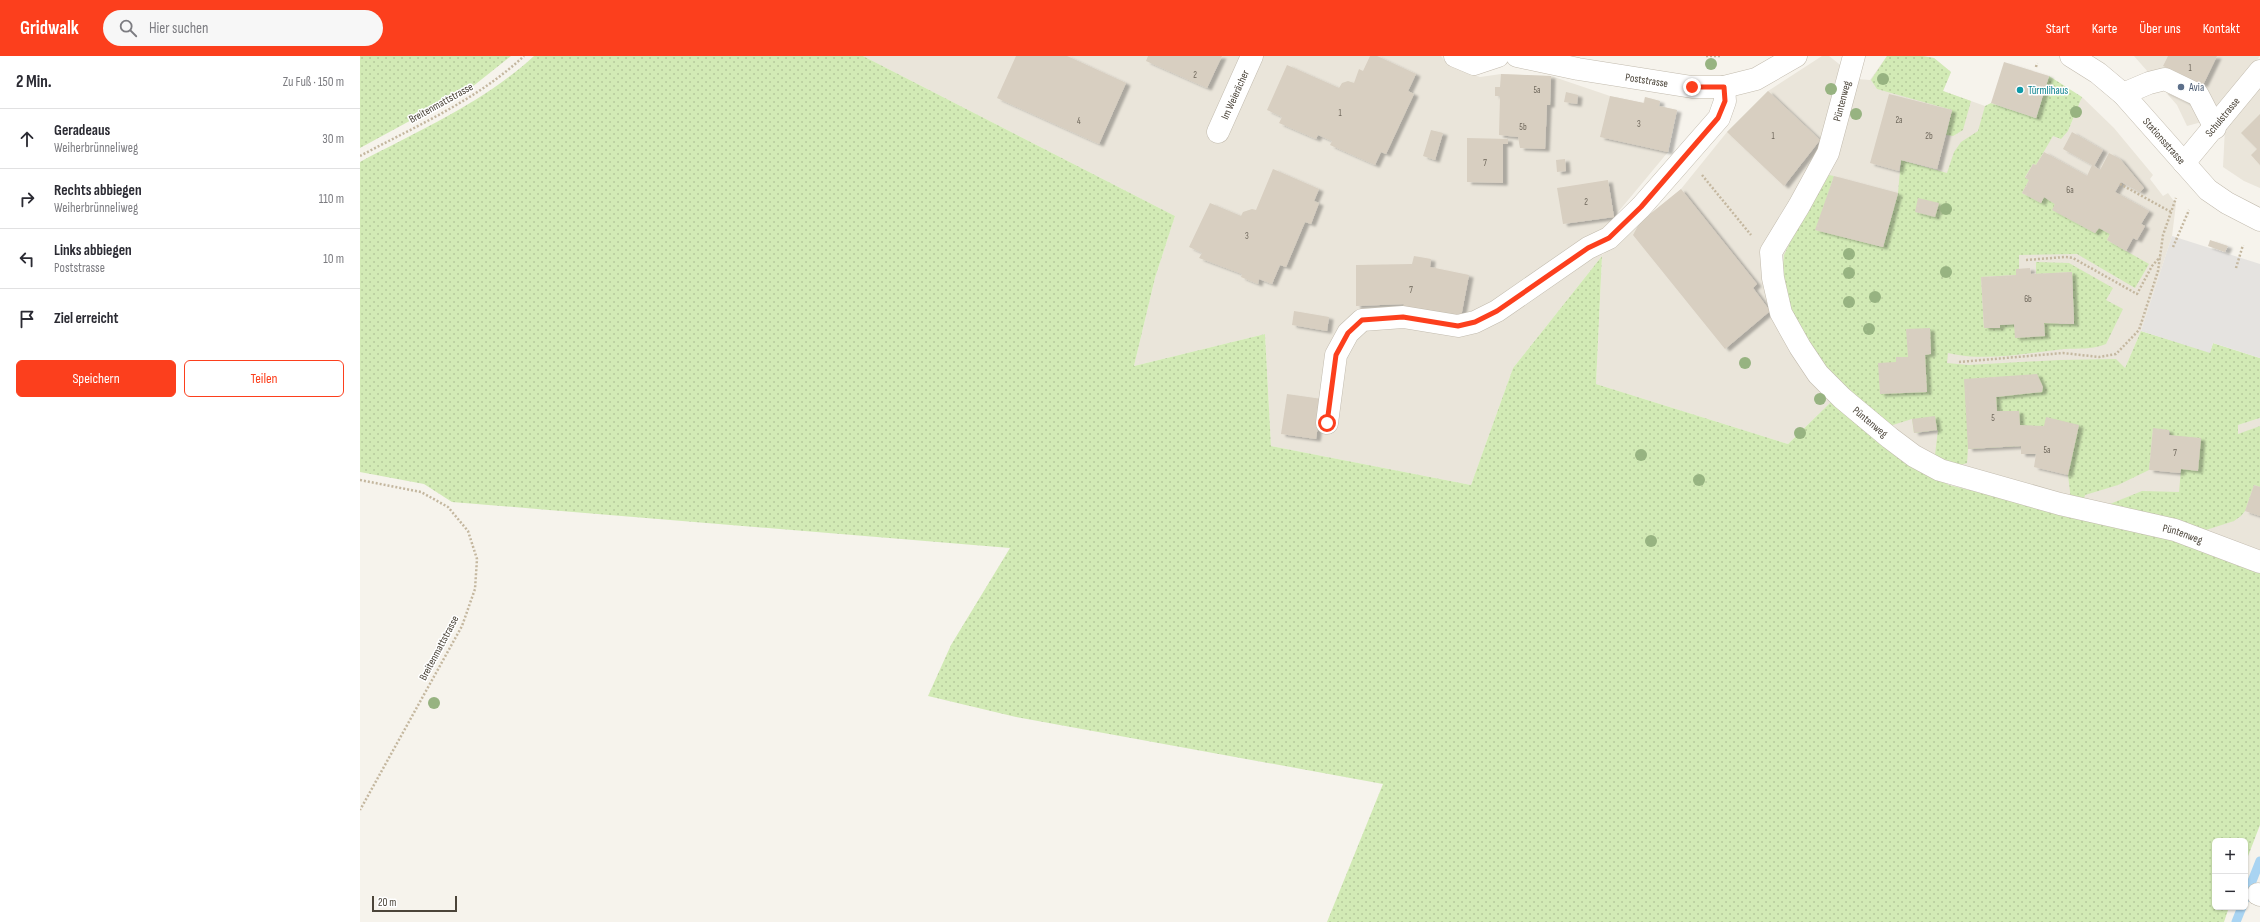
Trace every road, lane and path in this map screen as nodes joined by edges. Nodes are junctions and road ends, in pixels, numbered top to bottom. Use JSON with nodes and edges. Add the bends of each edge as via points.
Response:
{"nodes":[{"id":1,"x":524,"y":56,"type":"edge"},
{"id":2,"x":1252,"y":56,"type":"edge"},
{"id":3,"x":1455,"y":56,"type":"edge"},
{"id":4,"x":1498,"y":56,"type":"edge"},
{"id":5,"x":1517,"y":56,"type":"edge"},
{"id":6,"x":1706,"y":56,"type":"edge"},
{"id":7,"x":1721,"y":56,"type":"edge"},
{"id":8,"x":1796,"y":56,"type":"edge"},
{"id":9,"x":1854,"y":56,"type":"edge"},
{"id":10,"x":2071,"y":56,"type":"edge"},
{"id":11,"x":2037,"y":63,"type":"dead end"},
{"id":12,"x":2036,"y":68,"type":"dead end"},
{"id":13,"x":2260,"y":71,"type":"edge"},
{"id":14,"x":1724,"y":87,"type":"junction"},
{"id":15,"x":2123,"y":94,"type":"junction"},
{"id":16,"x":2215,"y":128,"type":"junction"},
{"id":17,"x":1218,"y":132,"type":"dead end"},
{"id":18,"x":360,"y":156,"type":"edge"},
{"id":19,"x":1686,"y":156,"type":"junction"},
{"id":20,"x":2184,"y":163,"type":"junction"},
{"id":21,"x":2120,"y":184,"type":"dead end"},
{"id":22,"x":2176,"y":198,"type":"dead end"},
{"id":23,"x":2189,"y":210,"type":"dead end"},
{"id":24,"x":2171,"y":212,"type":"junction"},
{"id":25,"x":2260,"y":220,"type":"edge"},
{"id":26,"x":2243,"y":245,"type":"dead end"},
{"id":27,"x":2173,"y":247,"type":"dead end"},
{"id":28,"x":1771,"y":252,"type":"junction"},
{"id":29,"x":2160,"y":257,"type":"junction"},
{"id":30,"x":2026,"y":260,"type":"dead end"},
{"id":31,"x":2236,"y":268,"type":"dead end"},
{"id":32,"x":1959,"y":362,"type":"dead end"},
{"id":33,"x":1327,"y":423,"type":"dead end"},
{"id":34,"x":360,"y":480,"type":"edge"},
{"id":35,"x":2260,"y":562,"type":"edge"},
{"id":36,"x":360,"y":810,"type":"edge"}],
"edges":[{"from":1,"to":18,"type":"path","name":"Breitenmattstrasse","via":[[476,94]]},
{"from":2,"to":17,"type":"street","name":"Im Weierächer"},
{"from":3,"to":4,"type":"street","via":[[1474,64]]},
{"from":5,"to":14,"type":"street","name":"Poststrasse","via":[[1578,69],[1692,87]]},
{"from":6,"to":7,"type":"path"},
{"from":8,"to":14,"type":"street","name":"Poststrasse","via":[[1756,79]]},
{"from":9,"to":28,"type":"street","name":"Püntenweg","via":[[1828,153]]},
{"from":10,"to":15,"type":"street","name":"Stationsstrasse","via":[[2098,73]]},
{"from":11,"to":12,"type":"path"},
{"from":13,"to":16,"type":"street","name":"Schulstrasse"},
{"from":14,"to":19,"type":"street","via":[[1725,101],[1718,118]]},
{"from":15,"to":16,"type":"street","via":[[2165,79],[2198,95]]},
{"from":15,"to":20,"type":"street","name":"Stationsstrasse"},
{"from":16,"to":20,"type":"street","name":"Schulstrasse"},
{"from":19,"to":28,"type":"path","via":[[1758,244]]},
{"from":19,"to":33,"type":"street","via":[[1641,207],[1609,238],[1588,248],[1497,311],[1475,322],[1458,326],[1403,317],[1362,320],[1348,333],[1336,355]]},
{"from":20,"to":25,"type":"street","name":"Stationsstrasse","via":[[2217,197]]},
{"from":21,"to":24,"type":"path"},
{"from":22,"to":24,"type":"path"},
{"from":23,"to":27,"type":"path"},
{"from":24,"to":29,"type":"path","via":[[2161,244]]},
{"from":26,"to":31,"type":"path"},
{"from":28,"to":35,"type":"street","name":"Püntenweg","via":[[1773,278],[1782,313],[1815,369],[1842,398],[1914,456],[1940,470],[2060,504],[2175,530]]},
{"from":29,"to":30,"type":"path","via":[[2152,266],[2137,294],[2073,258]]},
{"from":29,"to":32,"type":"path","via":[[2139,330],[2116,354],[2099,357],[2063,353]]},
{"from":34,"to":36,"type":"path","name":"Breitenmattstrasse","via":[[421,492],[448,507],[468,531],[477,559],[475,589],[462,626]]}]}
